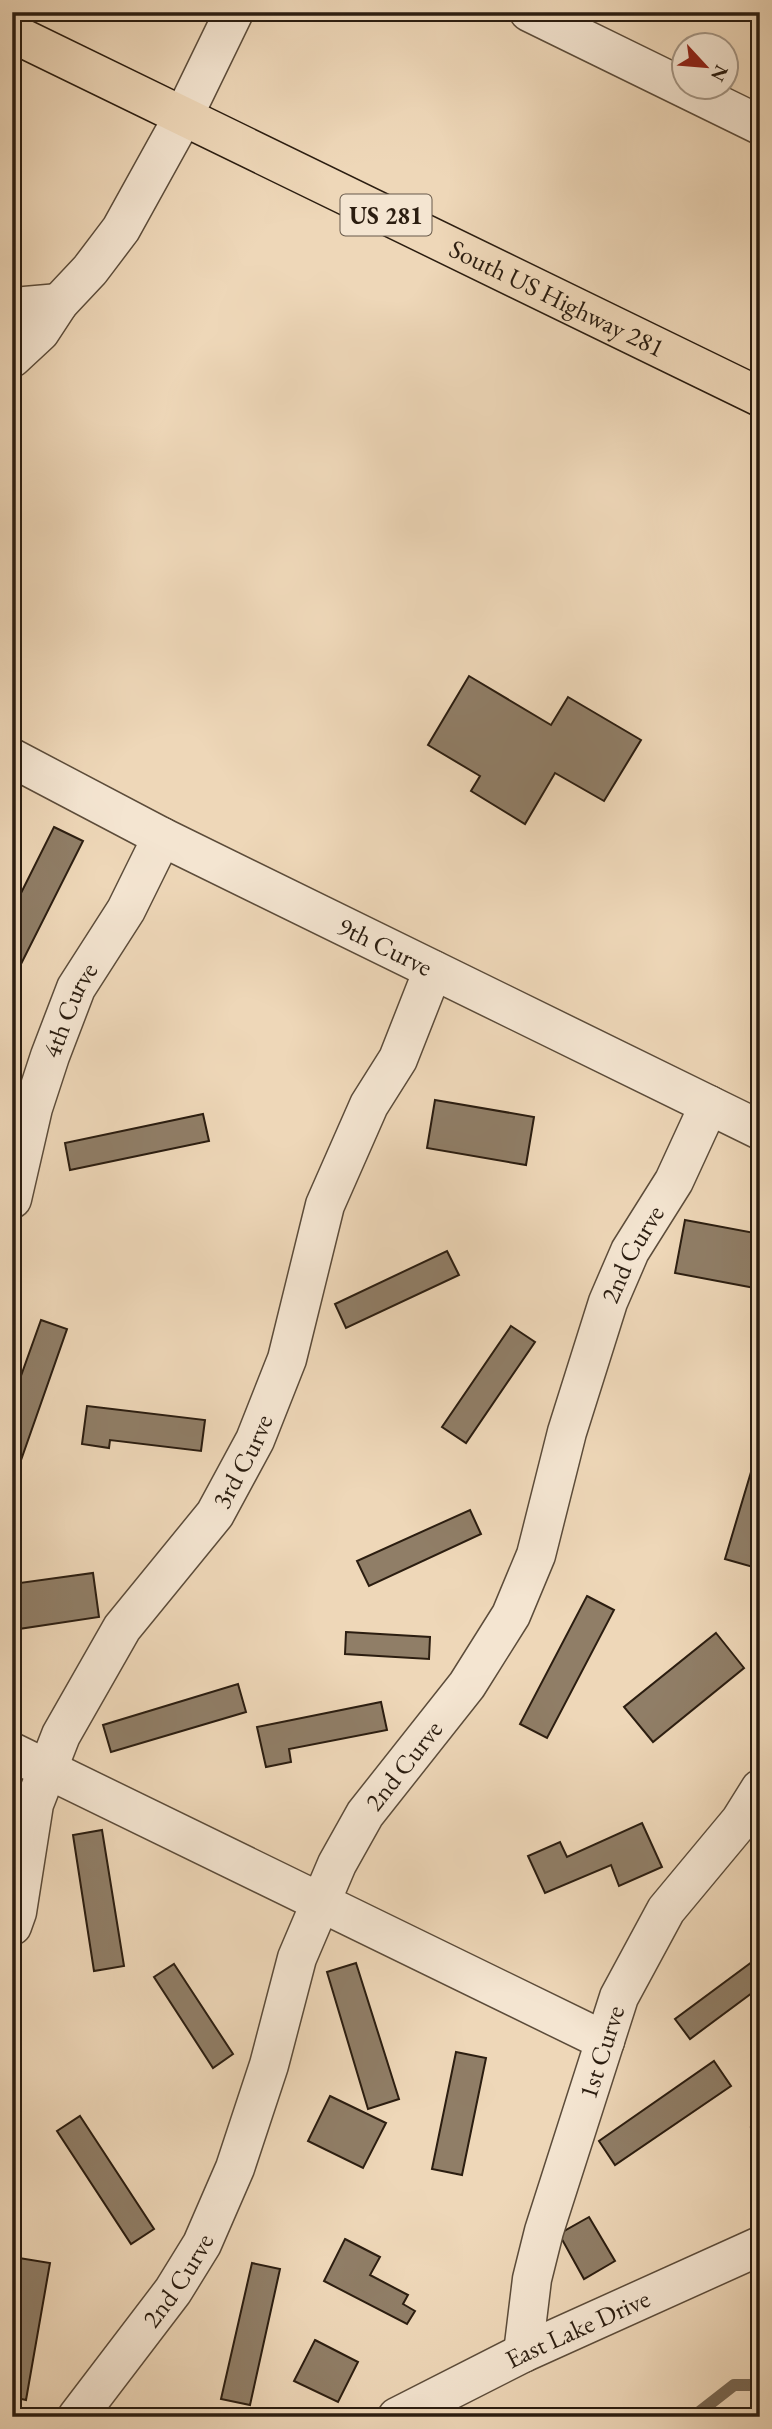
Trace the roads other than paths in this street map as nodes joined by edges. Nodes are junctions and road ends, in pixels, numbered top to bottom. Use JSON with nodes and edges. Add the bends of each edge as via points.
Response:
{"nodes":[{"id":1,"x":234,"y":12,"type":"edge"},
{"id":2,"x":529,"y":12,"type":"edge"},
{"id":3,"x":12,"y":33,"type":"edge"},
{"id":4,"x":183,"y":117,"type":"junction"},
{"id":5,"x":760,"y":125,"type":"edge"},
{"id":6,"x":58,"y":303,"type":"junction"},
{"id":7,"x":12,"y":310,"type":"edge"},
{"id":8,"x":12,"y":358,"type":"edge"},
{"id":9,"x":760,"y":397,"type":"edge"},
{"id":10,"x":12,"y":758,"type":"edge"},
{"id":11,"x":162,"y":837,"type":"junction"},
{"id":12,"x":433,"y":970,"type":"junction"},
{"id":13,"x":709,"y":1105,"type":"junction"},
{"id":14,"x":760,"y":1130,"type":"edge"},
{"id":15,"x":12,"y":1199,"type":"edge"},
{"id":16,"x":12,"y":1752,"type":"edge"},
{"id":17,"x":47,"y":1769,"type":"junction"},
{"id":18,"x":760,"y":1789,"type":"edge"},
{"id":19,"x":321,"y":1902,"type":"junction"},
{"id":20,"x":12,"y":1926,"type":"edge"},
{"id":21,"x":605,"y":2041,"type":"junction"},
{"id":22,"x":760,"y":2246,"type":"edge"},
{"id":23,"x":523,"y":2353,"type":"junction"},
{"id":24,"x":77,"y":2417,"type":"edge"},
{"id":25,"x":397,"y":2417,"type":"edge"}],
"edges":[{"from":1,"to":4,"type":"street"},
{"from":2,"to":5,"type":"street"},
{"from":3,"to":4,"type":"highway","name":"South US Highway 281","number":"US 281"},
{"from":4,"to":6,"type":"street","via":[[121,229]]},
{"from":4,"to":9,"type":"highway","name":"South US Highway 281","number":"US 281"},
{"from":6,"to":7,"type":"street"},
{"from":6,"to":8,"type":"street","via":[[40,332]]},
{"from":10,"to":11,"type":"street","name":"9th Curve"},
{"from":11,"to":12,"type":"street","name":"9th Curve"},
{"from":11,"to":15,"type":"street","name":"4th Curve","via":[[126,910],[76,988],[33,1108]]},
{"from":12,"to":13,"type":"street","name":"9th Curve"},
{"from":12,"to":17,"type":"street","name":"3rd Curve","via":[[398,1059],[369,1105],[325,1206],[286,1359],[255,1440],[215,1514],[122,1628],[61,1735]]},
{"from":13,"to":14,"type":"street","name":"9th Curve"},
{"from":13,"to":19,"type":"street","name":"2nd Curve","via":[[674,1181],[630,1251],[608,1302],[567,1432],[536,1555],[511,1615],[467,1685],[365,1814]]},
{"from":16,"to":17,"type":"street"},
{"from":17,"to":19,"type":"street"},
{"from":17,"to":20,"type":"street","name":"3rd Curve","via":[[34,1804]]},
{"from":18,"to":21,"type":"street","name":"1st Curve","via":[[740,1821],[666,1910],[619,1997]]},
{"from":19,"to":21,"type":"street"},
{"from":19,"to":24,"type":"street","name":"2nd Curve","via":[[297,1958],[235,2168],[202,2244],[173,2291]]},
{"from":21,"to":23,"type":"street","name":"1st Curve","via":[[544,2231],[532,2279]]},
{"from":22,"to":23,"type":"street","name":"East Lake Drive"},
{"from":23,"to":25,"type":"street","name":"East Lake Drive"}]}
